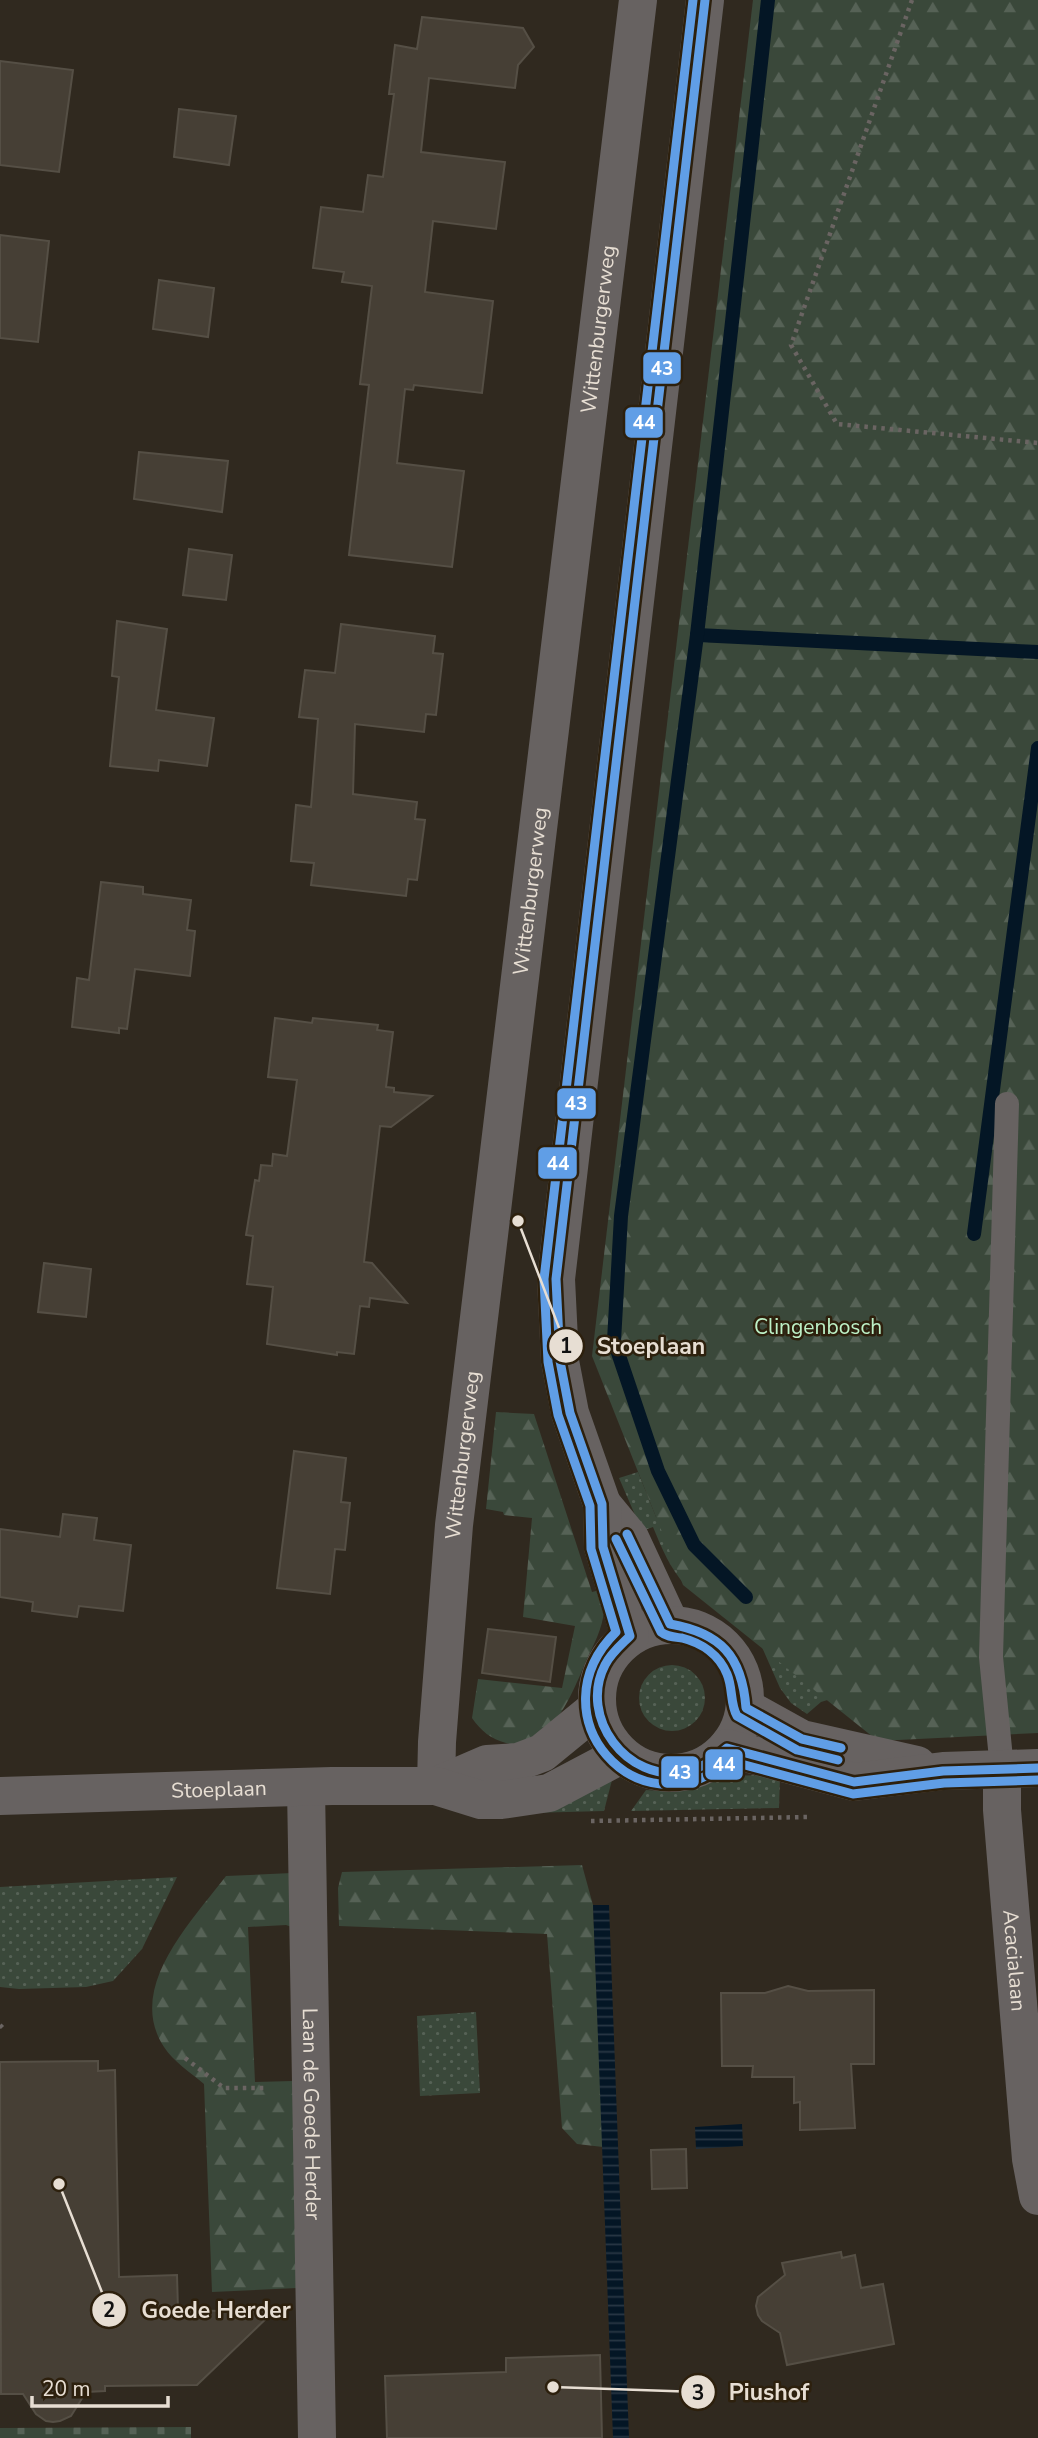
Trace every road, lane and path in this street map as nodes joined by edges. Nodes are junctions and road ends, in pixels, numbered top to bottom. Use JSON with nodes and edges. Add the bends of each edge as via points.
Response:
{"nodes":[{"id":1,"x":638,"y":0,"type":"edge"},
{"id":2,"x":705,"y":0,"type":"edge"},
{"id":3,"x":912,"y":0,"type":"edge"},
{"id":4,"x":1038,"y":443,"type":"edge"},
{"id":5,"x":1007,"y":1104,"type":"dead end"},
{"id":6,"x":602,"y":1504,"type":"junction"},
{"id":7,"x":670,"y":1624,"type":"junction"},
{"id":8,"x":630,"y":1636,"type":"junction"},
{"id":9,"x":597,"y":1708,"type":"junction"},
{"id":10,"x":746,"y":1708,"type":"junction"},
{"id":11,"x":727,"y":1748,"type":"junction"},
{"id":12,"x":621,"y":1755,"type":"junction"},
{"id":13,"x":1020,"y":1768,"type":"edge"},
{"id":14,"x":943,"y":1771,"type":"junction"},
{"id":15,"x":436,"y":1786,"type":"junction"},
{"id":16,"x":306,"y":1788,"type":"junction"},
{"id":17,"x":0,"y":1796,"type":"edge"},
{"id":18,"x":812,"y":1817,"type":"dead end"},
{"id":19,"x":577,"y":1821,"type":"dead end"},
{"id":20,"x":185,"y":2058,"type":"dead end"},
{"id":21,"x":311,"y":2088,"type":"junction"},
{"id":22,"x":1038,"y":2196,"type":"edge"},
{"id":23,"x":317,"y":2438,"type":"edge"}],
"edges":[{"from":1,"to":15,"type":"street","name":"Wittenburgerweg","via":[[454,1525]]},
{"from":2,"to":6,"type":"street","via":[[556,1279],[560,1361],[570,1413]]},
{"from":3,"to":4,"type":"path","via":[[792,345],[836,424]]},
{"from":5,"to":13,"type":"lane","via":[[991,1657]]},
{"from":6,"to":7,"type":"street","via":[[631,1538]]},
{"from":6,"to":8,"type":"street","via":[[603,1547]]},
{"from":7,"to":8,"type":"street"},
{"from":7,"to":10,"type":"street","via":[[705,1632],[733,1656],[746,1689]]},
{"from":8,"to":9,"type":"street","via":[[603,1668]]},
{"from":9,"to":12,"type":"street","via":[[609,1741]]},
{"from":9,"to":15,"type":"street","name":"Stoeplaan","via":[[542,1753],[518,1762],[486,1765]]},
{"from":10,"to":11,"type":"street"},
{"from":10,"to":14,"type":"street","via":[[802,1739]]},
{"from":11,"to":12,"type":"street","via":[[703,1765],[675,1773],[637,1766]]},
{"from":11,"to":14,"type":"street","via":[[854,1782]]},
{"from":12,"to":15,"type":"street","name":"Stoeplaan","via":[[549,1793],[481,1800]]},
{"from":13,"to":14,"type":"street"},
{"from":13,"to":22,"type":"street","name":"Acacialaan","via":[[1002,1810],[1031,2159]]},
{"from":15,"to":16,"type":"street","name":"Stoeplaan"},
{"from":16,"to":17,"type":"street","name":"Stoeplaan"},
{"from":16,"to":21,"type":"street","name":"Laan de Goede Herder"},
{"from":18,"to":19,"type":"path"},
{"from":20,"to":21,"type":"path","via":[[224,2088]]},
{"from":21,"to":23,"type":"street","name":"Laan de Goede Herder"}]}
